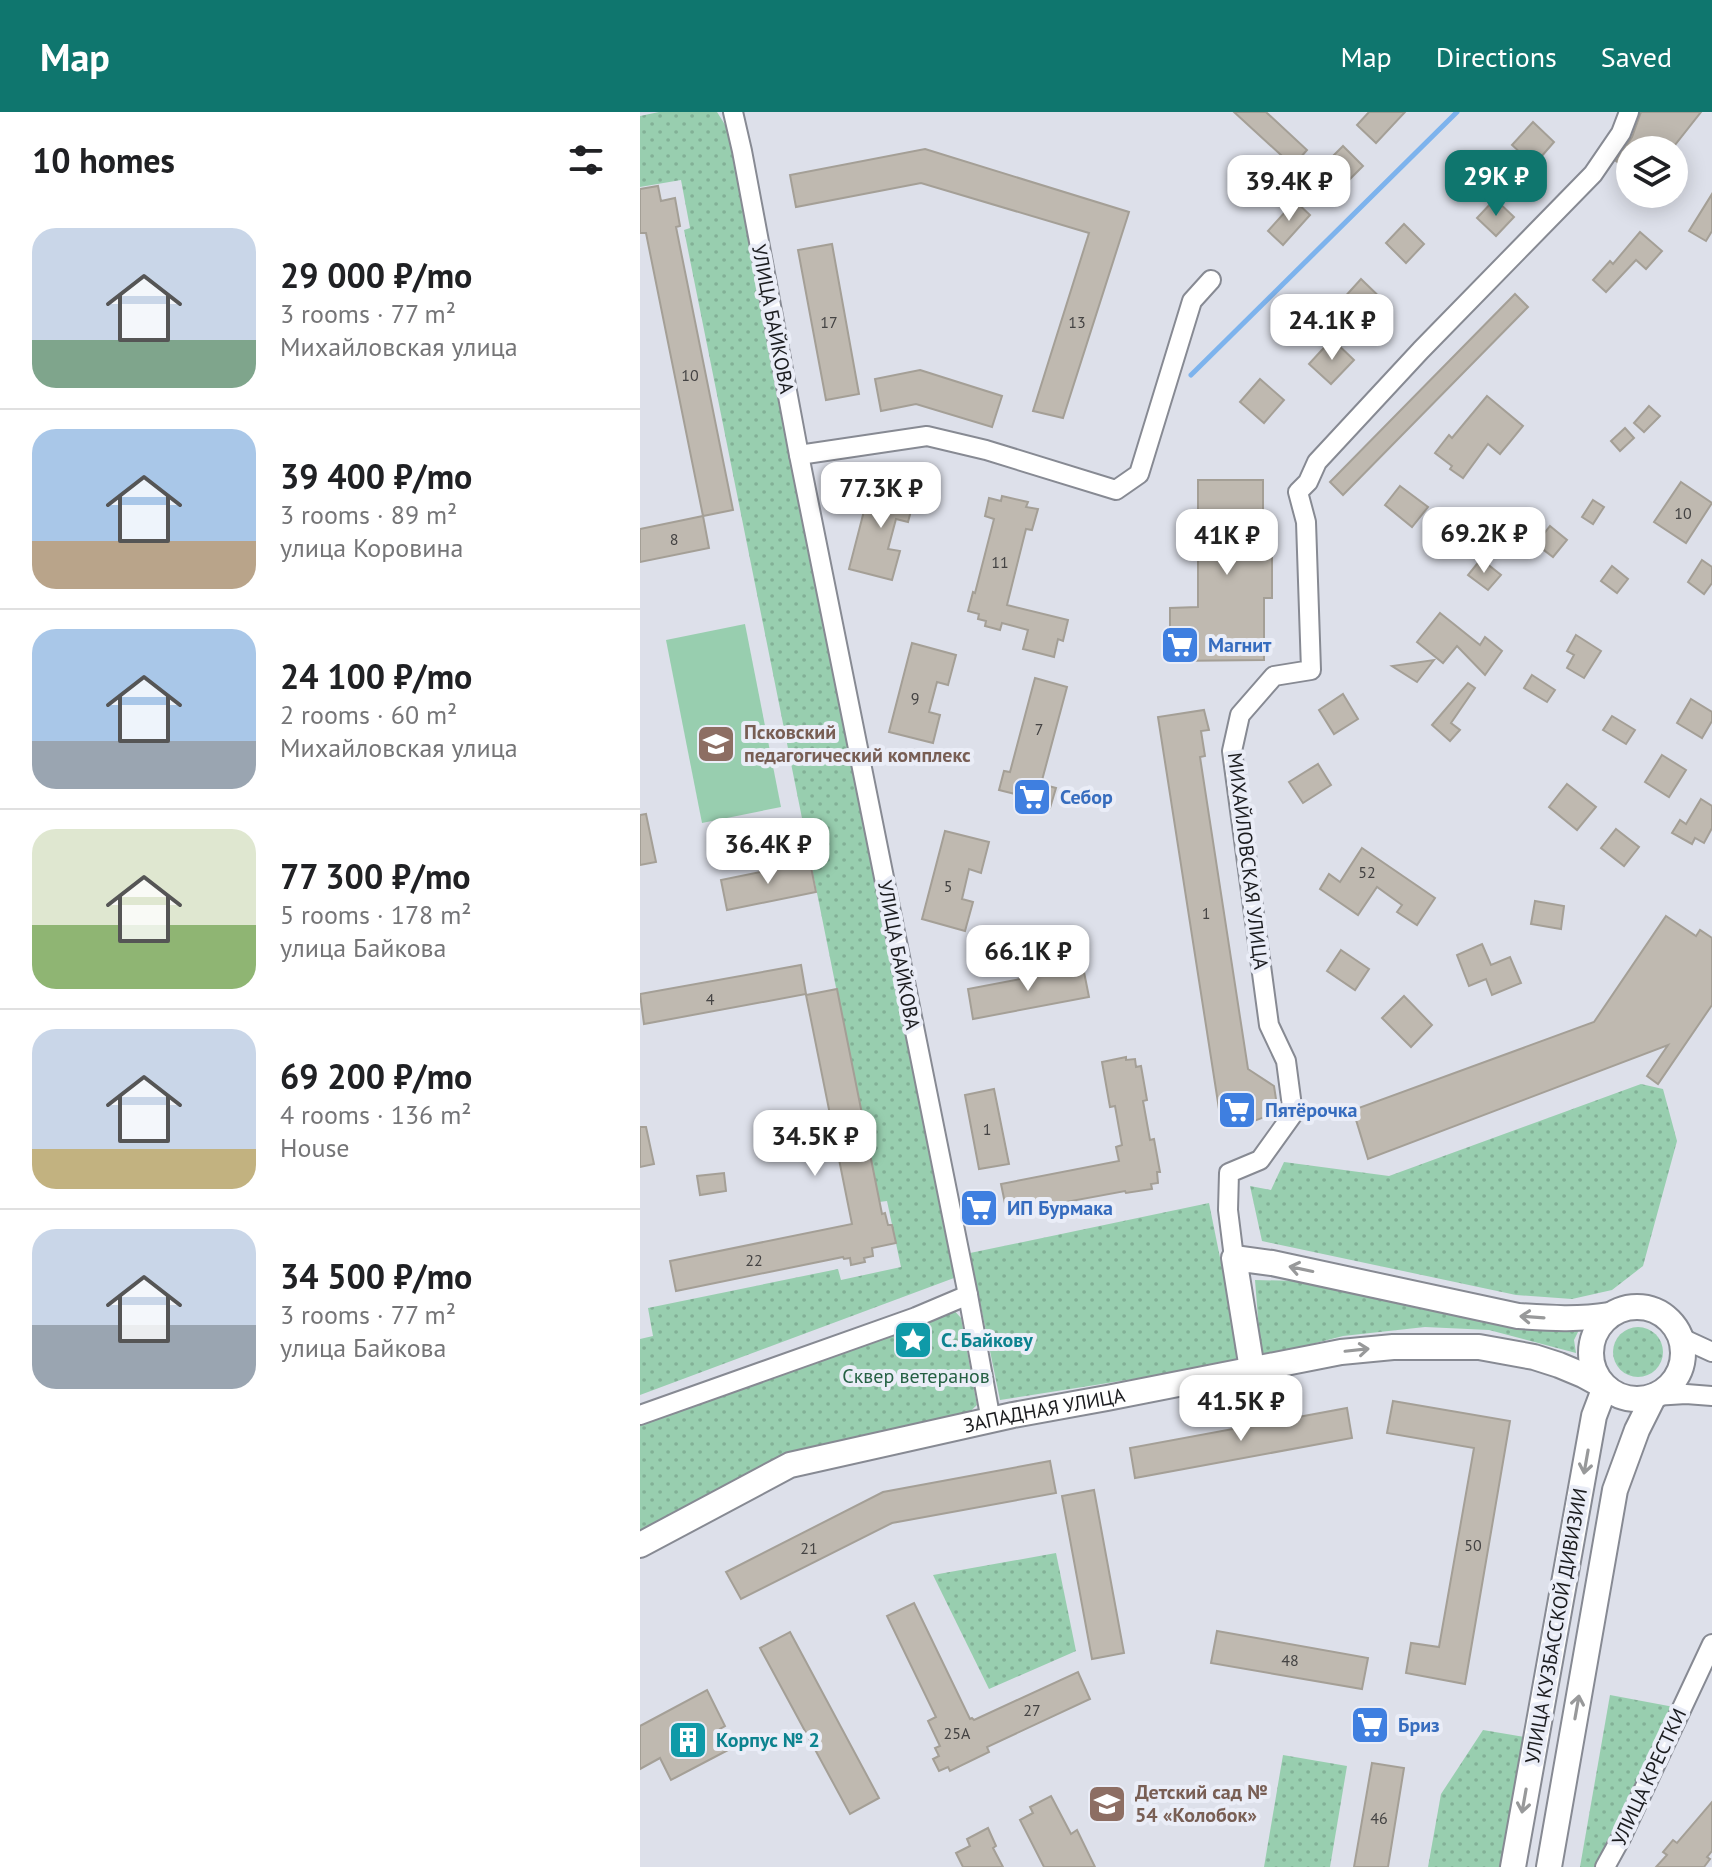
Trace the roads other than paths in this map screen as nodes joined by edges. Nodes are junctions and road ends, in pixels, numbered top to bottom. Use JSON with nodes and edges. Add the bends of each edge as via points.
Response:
{"nodes":[{"id":1,"x":733,"y":112,"type":"edge"},
{"id":2,"x":1629,"y":112,"type":"edge"},
{"id":3,"x":1211,"y":280,"type":"dead end"},
{"id":4,"x":799,"y":455,"type":"junction"},
{"id":5,"x":1234,"y":1258,"type":"junction"},
{"id":6,"x":968,"y":1295,"type":"junction"},
{"id":7,"x":1609,"y":1315,"type":"junction"},
{"id":8,"x":1679,"y":1335,"type":"junction"},
{"id":9,"x":1712,"y":1352,"type":"edge"},
{"id":10,"x":1252,"y":1369,"type":"junction"},
{"id":11,"x":1605,"y":1387,"type":"junction"},
{"id":12,"x":1654,"y":1396,"type":"junction"},
{"id":13,"x":1712,"y":1396,"type":"edge"},
{"id":14,"x":640,"y":1415,"type":"edge"},
{"id":15,"x":991,"y":1421,"type":"junction"},
{"id":16,"x":640,"y":1545,"type":"edge"},
{"id":17,"x":1712,"y":1644,"type":"edge"},
{"id":18,"x":1513,"y":1867,"type":"edge"},
{"id":19,"x":1549,"y":1867,"type":"edge"},
{"id":20,"x":1605,"y":1867,"type":"edge"}],
"edges":[{"from":1,"to":4,"type":"street","name":"УЛИЦА БАЙКОВА"},
{"from":2,"to":5,"type":"street","name":"МИХАЙЛОВСКАЯ УЛИЦА","via":[[1593,174],[1317,462],[1298,492],[1306,522],[1311,670],[1274,676],[1240,715],[1232,751],[1269,1025],[1286,1061],[1293,1114],[1260,1160],[1229,1173]]},
{"from":3,"to":4,"type":"street","via":[[1192,301],[1139,474],[1116,490],[927,436]]},
{"from":4,"to":6,"type":"street","name":"УЛИЦА БАЙКОВА"},
{"from":7,"to":5,"type":"street","one_way":true,"via":[[1518,1316]]},
{"from":5,"to":10,"type":"street"},
{"from":6,"to":14,"type":"street"},
{"from":6,"to":15,"type":"street","name":"УЛИЦА БАЙКОВА"},
{"from":7,"to":8,"type":"street","via":[[1638,1306],[1652,1309],[1666,1316]]},
{"from":7,"to":11,"type":"street","via":[[1592,1340],[1590,1355]]},
{"from":8,"to":9,"type":"street"},
{"from":8,"to":12,"type":"street","via":[[1684,1355],[1680,1371]]},
{"from":10,"to":11,"type":"street","name":"ЗАПАДНАЯ УЛИЦА","one_way":true,"via":[[1367,1349],[1479,1347],[1547,1361]]},
{"from":10,"to":15,"type":"street","name":"ЗАПАДНАЯ УЛИЦА"},
{"from":11,"to":12,"type":"street","via":[[1635,1400]]},
{"from":11,"to":18,"type":"street","name":"УЛИЦА КУЗБАССКОЙ ДИВИЗИИ","one_way":true,"via":[[1594,1416]]},
{"from":12,"to":13,"type":"street"},
{"from":19,"to":12,"type":"street","name":"УЛИЦА КУЗБАССКОЙ ДИВИЗИИ","one_way":true,"via":[[1615,1490]]},
{"from":15,"to":16,"type":"street","name":"ЗАПАДНАЯ УЛИЦА","via":[[790,1465]]},
{"from":17,"to":20,"type":"street","name":"УЛИЦА КРЕСТКИ"}]}
